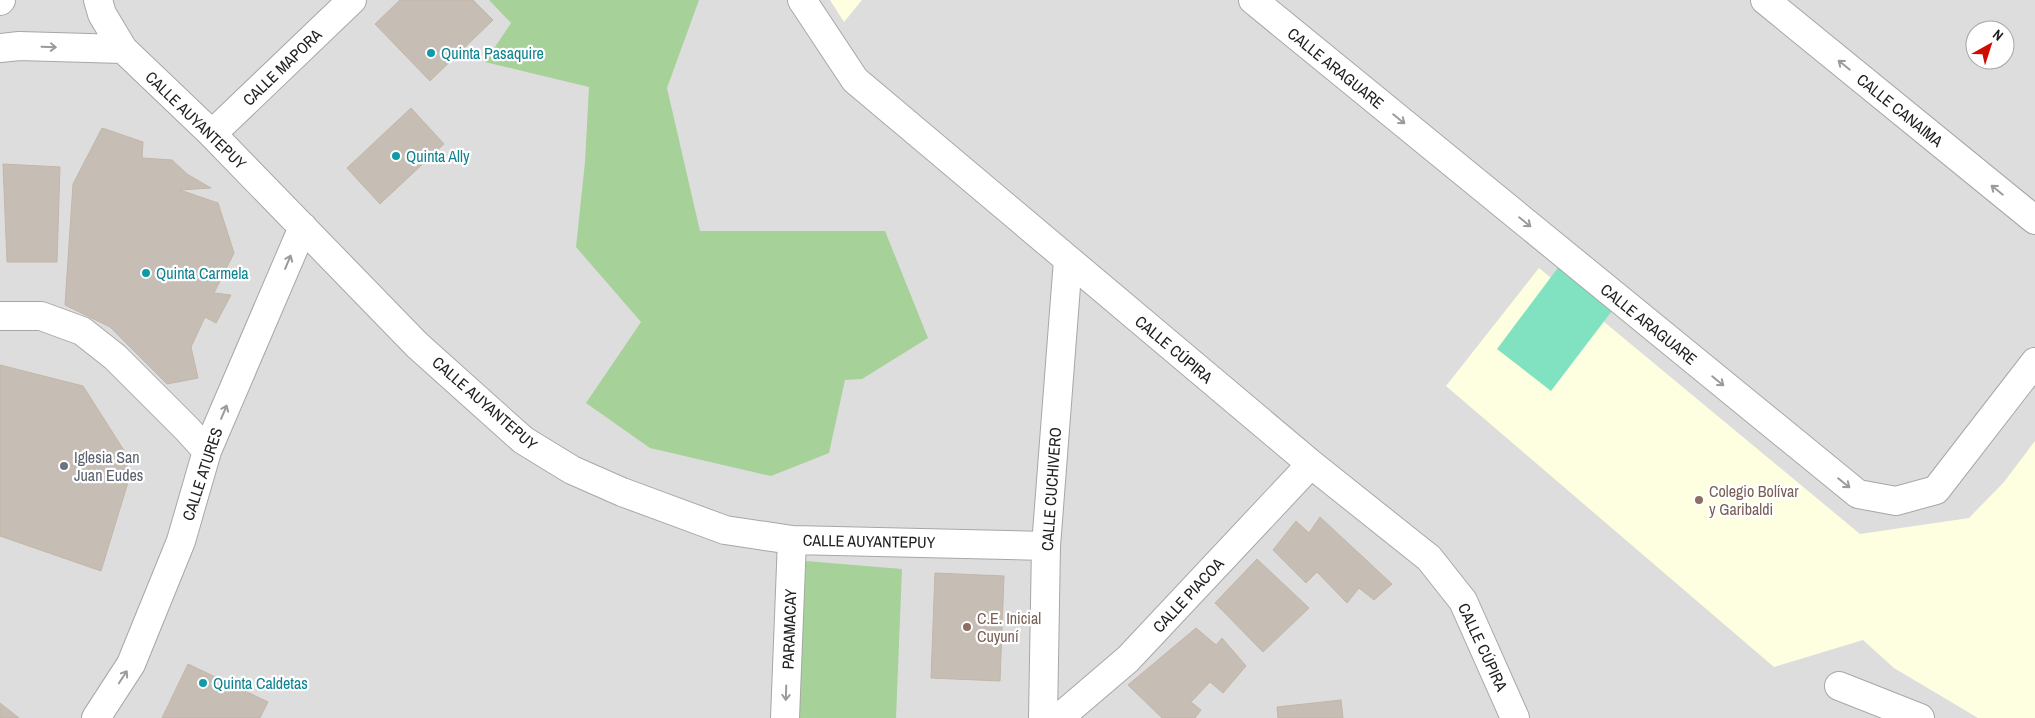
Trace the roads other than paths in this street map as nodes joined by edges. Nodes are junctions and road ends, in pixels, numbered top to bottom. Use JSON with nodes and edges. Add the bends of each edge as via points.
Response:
{"nodes":[{"id":1,"x":98,"y":0,"type":"edge"},
{"id":2,"x":352,"y":0,"type":"edge"},
{"id":3,"x":802,"y":0,"type":"edge"},
{"id":4,"x":1253,"y":0,"type":"edge"},
{"id":5,"x":1765,"y":0,"type":"edge"},
{"id":6,"x":0,"y":48,"type":"edge"},
{"id":7,"x":123,"y":49,"type":"junction"},
{"id":8,"x":212,"y":134,"type":"junction"},
{"id":9,"x":2035,"y":220,"type":"edge"},
{"id":10,"x":303,"y":227,"type":"junction"},
{"id":11,"x":1068,"y":260,"type":"junction"},
{"id":12,"x":0,"y":316,"type":"edge"},
{"id":13,"x":2035,"y":362,"type":"edge"},
{"id":14,"x":207,"y":451,"type":"junction"},
{"id":15,"x":1311,"y":464,"type":"junction"},
{"id":16,"x":792,"y":540,"type":"junction"},
{"id":17,"x":1046,"y":546,"type":"junction"},
{"id":18,"x":1839,"y":686,"type":"dead end"},
{"id":19,"x":96,"y":718,"type":"edge"},
{"id":20,"x":785,"y":718,"type":"edge"},
{"id":21,"x":1043,"y":718,"type":"edge"},
{"id":22,"x":1059,"y":718,"type":"edge"},
{"id":23,"x":1515,"y":718,"type":"edge"},
{"id":24,"x":1920,"y":718,"type":"edge"}],
"edges":[{"from":1,"to":7,"type":"street","name":"CALLE AUYANTEPUY","via":[[102,14]]},
{"from":2,"to":8,"type":"street","name":"CALLE MAPORA"},
{"from":3,"to":11,"type":"street","name":"CALLE CÚPIRA","via":[[855,80]]},
{"from":4,"to":13,"type":"street","name":"CALLE ARAGUARE","one_way":true,"via":[[1858,494],[1896,501],[1936,490]]},
{"from":9,"to":5,"type":"street","name":"CALLE CANAIMA","one_way":true},
{"from":6,"to":7,"type":"street","one_way":true},
{"from":7,"to":8,"type":"street","name":"CALLE AUYANTEPUY"},
{"from":8,"to":10,"type":"street","name":"CALLE AUYANTEPUY"},
{"from":14,"to":10,"type":"street","name":"CALLE ATURES","one_way":true},
{"from":10,"to":16,"type":"street","name":"CALLE AUYANTEPUY","via":[[417,345],[522,440],[572,470],[671,511],[725,530]]},
{"from":11,"to":15,"type":"street","name":"CALLE CÚPIRA"},
{"from":11,"to":17,"type":"street","name":"CALLE CUCHIVERO"},
{"from":12,"to":14,"type":"street","via":[[41,316],[82,331],[116,357]]},
{"from":19,"to":14,"type":"street","name":"CALLE ATURES","one_way":true,"via":[[132,664],[180,541]]},
{"from":15,"to":22,"type":"street","name":"CALLE PIACOA","via":[[1128,659]]},
{"from":15,"to":23,"type":"street","name":"CALLE CÚPIRA","via":[[1429,558],[1463,601]]},
{"from":16,"to":17,"type":"street","name":"CALLE AUYANTEPUY"},
{"from":16,"to":20,"type":"street","name":"PARAMACAY","one_way":true},
{"from":17,"to":21,"type":"street","name":"CALLE CUCHIVERO"},
{"from":18,"to":24,"type":"street"}]}
